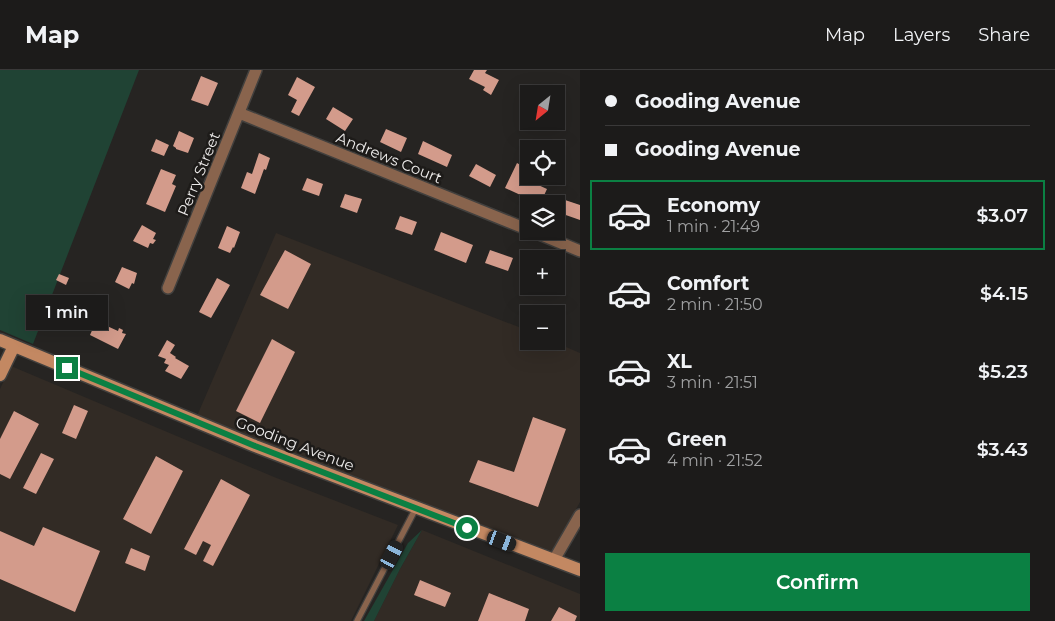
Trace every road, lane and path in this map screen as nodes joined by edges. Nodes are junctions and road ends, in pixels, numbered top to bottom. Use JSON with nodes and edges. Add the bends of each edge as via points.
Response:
{"nodes":[{"id":1,"x":256,"y":70,"type":"edge"},
{"id":2,"x":239,"y":113,"type":"junction"},
{"id":3,"x":520,"y":226,"type":"edge"},
{"id":4,"x":555,"y":240,"type":"edge"},
{"id":5,"x":580,"y":250,"type":"edge"},
{"id":6,"x":168,"y":288,"type":"dead end"},
{"id":7,"x":0,"y":340,"type":"edge"},
{"id":8,"x":14,"y":346,"type":"junction"},
{"id":9,"x":0,"y":375,"type":"edge"},
{"id":10,"x":416,"y":508,"type":"junction"},
{"id":11,"x":580,"y":515,"type":"edge"},
{"id":12,"x":554,"y":560,"type":"junction"},
{"id":13,"x":580,"y":570,"type":"edge"},
{"id":14,"x":357,"y":621,"type":"edge"}],
"edges":[{"from":1,"to":2,"type":"street","name":"Perry Street"},
{"from":2,"to":3,"type":"street","name":"Andrews Court"},
{"from":2,"to":6,"type":"street","name":"Perry Street"},
{"from":4,"to":5,"type":"street"},
{"from":7,"to":8,"type":"main road","name":"Gooding Avenue"},
{"from":8,"to":9,"type":"main road"},
{"from":8,"to":10,"type":"main road","name":"Gooding Avenue","via":[[255,446]]},
{"from":10,"to":12,"type":"main road","name":"Gooding Avenue"},
{"from":10,"to":14,"type":"lane"},
{"from":11,"to":12,"type":"street"},
{"from":12,"to":13,"type":"main road","name":"Gooding Avenue"}]}
